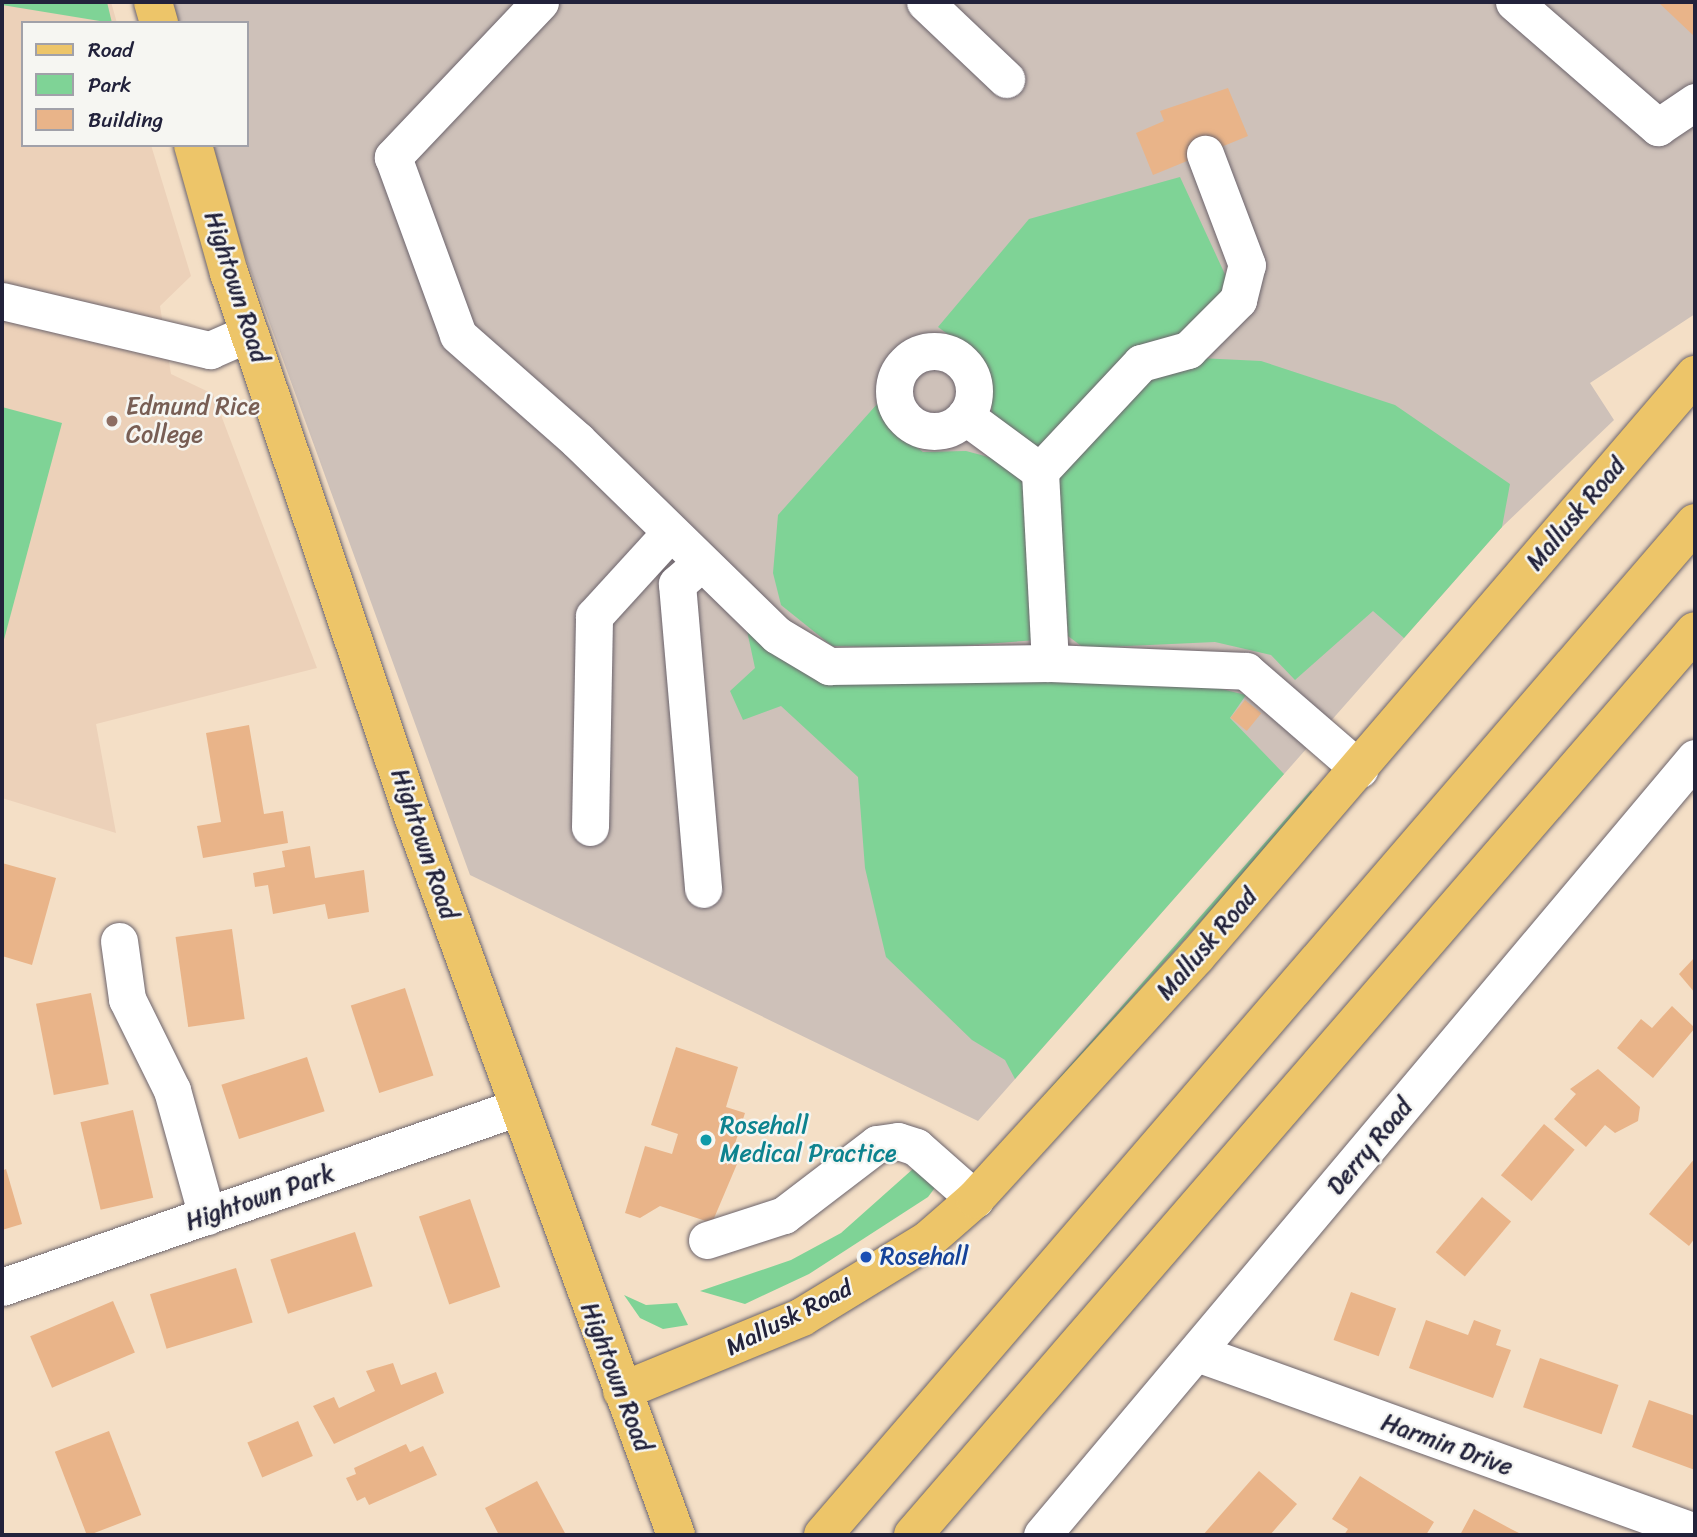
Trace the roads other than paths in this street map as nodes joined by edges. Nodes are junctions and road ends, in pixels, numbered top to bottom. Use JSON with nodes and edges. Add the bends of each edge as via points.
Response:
{"nodes":[{"id":1,"x":153,"y":2,"type":"edge"},
{"id":2,"x":540,"y":2,"type":"edge"},
{"id":3,"x":925,"y":2,"type":"edge"},
{"id":4,"x":1514,"y":2,"type":"edge"},
{"id":5,"x":158,"y":21,"type":"edge"},
{"id":6,"x":1006,"y":79,"type":"dead end"},
{"id":7,"x":1695,"y":102,"type":"edge"},
{"id":8,"x":194,"y":147,"type":"edge"},
{"id":9,"x":1205,"y":155,"type":"dead end"},
{"id":10,"x":2,"y":301,"type":"edge"},
{"id":11,"x":249,"y":333,"type":"junction"},
{"id":12,"x":1695,"y":375,"type":"edge"},
{"id":13,"x":965,"y":416,"type":"dead end"},
{"id":14,"x":1040,"y":471,"type":"junction"},
{"id":15,"x":1695,"y":523,"type":"edge"},
{"id":16,"x":669,"y":534,"type":"junction"},
{"id":17,"x":701,"y":563,"type":"junction"},
{"id":18,"x":1695,"y":631,"type":"edge"},
{"id":19,"x":1050,"y":663,"type":"junction"},
{"id":20,"x":1695,"y":758,"type":"edge"},
{"id":21,"x":1360,"y":769,"type":"junction"},
{"id":22,"x":590,"y":827,"type":"dead end"},
{"id":23,"x":703,"y":889,"type":"dead end"},
{"id":24,"x":119,"y":941,"type":"dead end"},
{"id":25,"x":518,"y":1107,"type":"junction"},
{"id":26,"x":975,"y":1199,"type":"junction"},
{"id":27,"x":207,"y":1216,"type":"junction"},
{"id":28,"x":707,"y":1240,"type":"dead end"},
{"id":29,"x":2,"y":1287,"type":"edge"},
{"id":30,"x":1199,"y":1354,"type":"junction"},
{"id":31,"x":622,"y":1391,"type":"junction"},
{"id":32,"x":1659,"y":1528,"type":"edge"},
{"id":33,"x":1695,"y":1532,"type":"edge"},
{"id":34,"x":676,"y":1535,"type":"edge"},
{"id":35,"x":823,"y":1535,"type":"edge"},
{"id":36,"x":913,"y":1535,"type":"edge"},
{"id":37,"x":1042,"y":1535,"type":"edge"}],
"edges":[{"from":1,"to":5,"type":"main road"},
{"from":2,"to":16,"type":"street","via":[[393,157],[458,335],[577,440]]},
{"from":3,"to":6,"type":"street"},
{"from":4,"to":7,"type":"street","via":[[1658,127]]},
{"from":8,"to":11,"type":"main road","name":"Hightown Road"},
{"from":9,"to":14,"type":"street","via":[[1247,265],[1238,300],[1188,350],[1141,363]]},
{"from":10,"to":11,"type":"street","via":[[210,350]]},
{"from":11,"to":25,"type":"main road","name":"Hightown Road"},
{"from":12,"to":21,"type":"main road","name":"Mallusk Road"},
{"from":13,"to":14,"type":"street"},
{"from":14,"to":19,"type":"street"},
{"from":15,"to":35,"type":"main road"},
{"from":16,"to":17,"type":"street"},
{"from":16,"to":22,"type":"street","via":[[594,616]]},
{"from":17,"to":19,"type":"street","via":[[777,635],[830,666]]},
{"from":17,"to":23,"type":"street","via":[[677,584]]},
{"from":18,"to":36,"type":"main road"},
{"from":19,"to":21,"type":"street","via":[[1245,671]]},
{"from":20,"to":30,"type":"street","name":"Derry Road"},
{"from":21,"to":26,"type":"main road","name":"Mallusk Road"},
{"from":24,"to":27,"type":"street","via":[[127,999],[172,1090]]},
{"from":25,"to":27,"type":"street","name":"Hightown Park"},
{"from":25,"to":31,"type":"main road","name":"Hightown Road"},
{"from":26,"to":28,"type":"street","via":[[916,1147],[898,1141],[877,1144],[783,1214]]},
{"from":26,"to":31,"type":"main road","name":"Mallusk Road","via":[[928,1240],[802,1317]]},
{"from":27,"to":29,"type":"street","name":"Hightown Park"},
{"from":30,"to":32,"type":"street","name":"Harmin Drive"},
{"from":30,"to":37,"type":"street","name":"Derry Road"},
{"from":31,"to":34,"type":"main road","name":"Hightown Road"},
{"from":32,"to":33,"type":"street","name":"Harmin Drive"}]}
